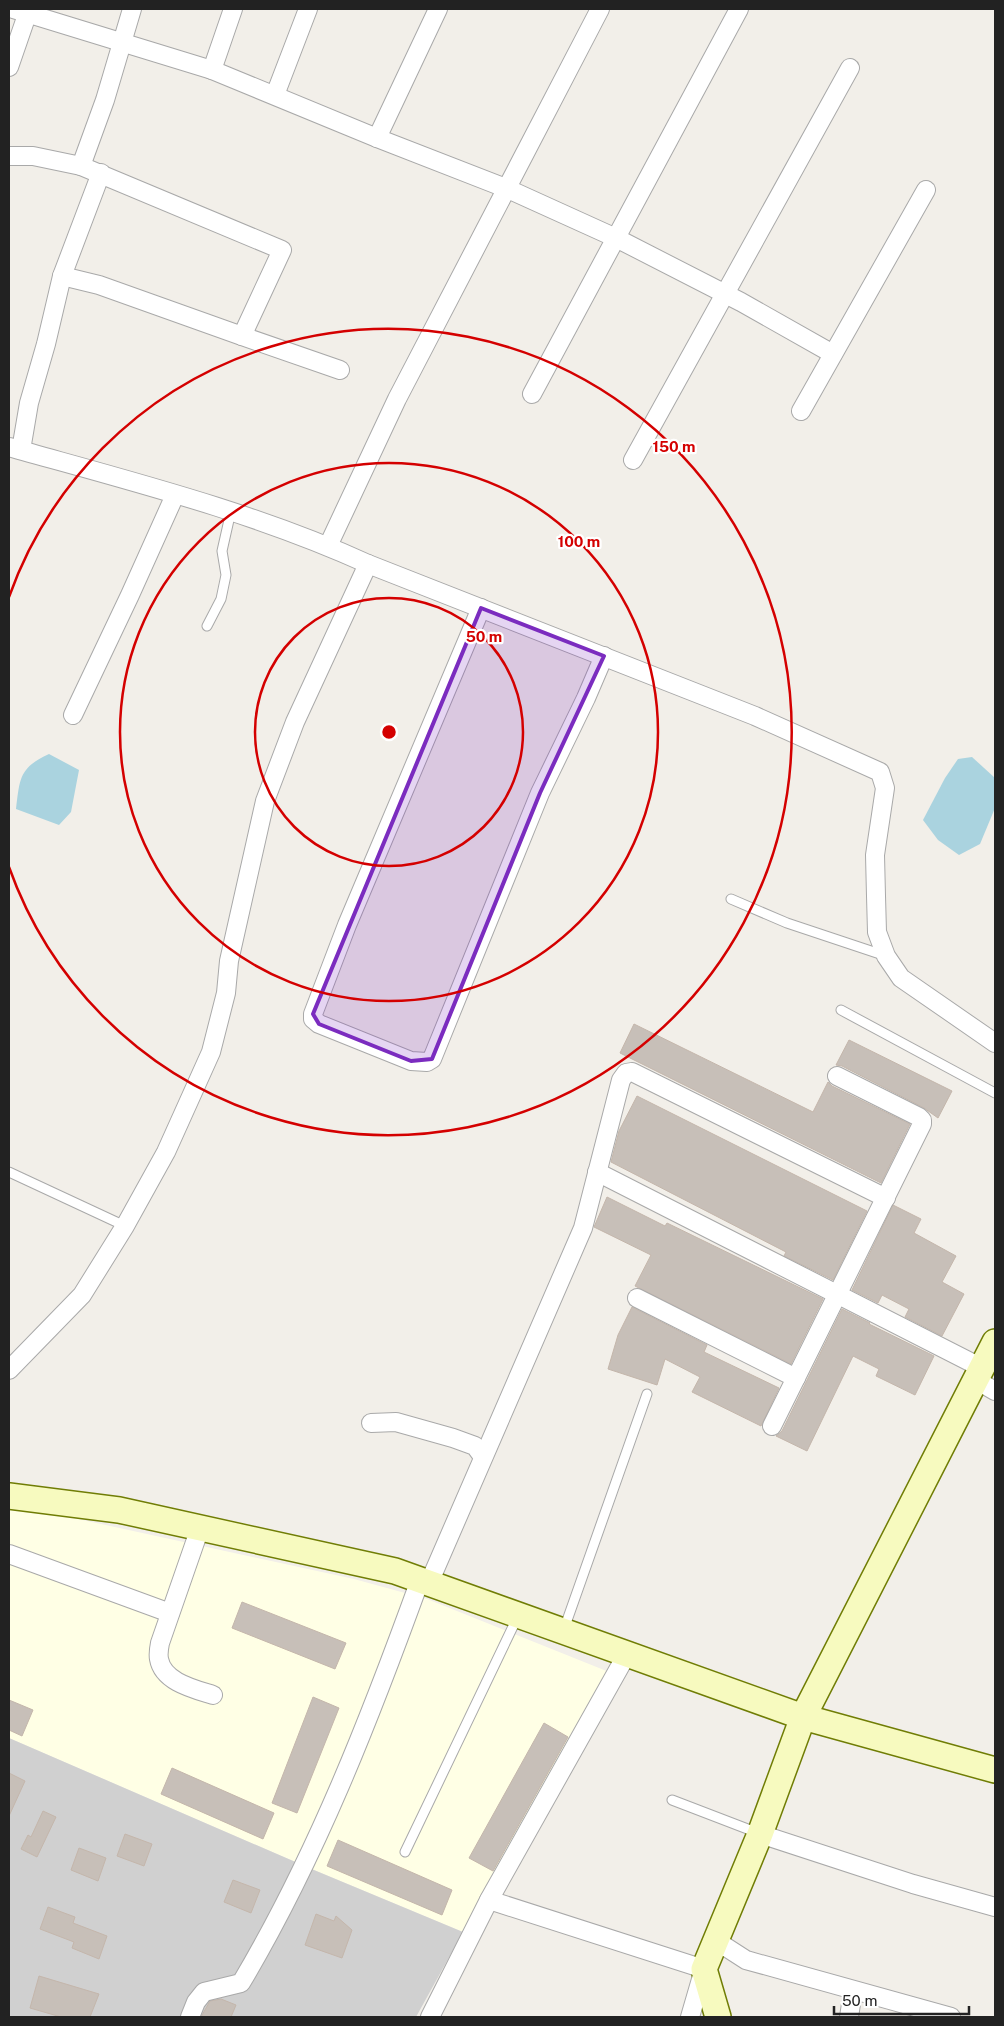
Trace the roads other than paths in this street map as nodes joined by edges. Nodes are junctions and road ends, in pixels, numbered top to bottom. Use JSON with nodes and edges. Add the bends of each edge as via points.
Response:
{"nodes":[{"id":1,"x":132,"y":9,"type":"edge"},
{"id":2,"x":233,"y":9,"type":"edge"},
{"id":3,"x":308,"y":9,"type":"edge"},
{"id":4,"x":438,"y":9,"type":"edge"},
{"id":5,"x":600,"y":9,"type":"edge"},
{"id":6,"x":739,"y":9,"type":"edge"},
{"id":7,"x":23,"y":10,"type":"edge"},
{"id":8,"x":121,"y":43,"type":"junction"},
{"id":9,"x":9,"y":67,"type":"edge"},
{"id":10,"x":850,"y":68,"type":"dead end"},
{"id":11,"x":212,"y":70,"type":"junction"},
{"id":12,"x":275,"y":95,"type":"junction"},
{"id":13,"x":377,"y":138,"type":"junction"},
{"id":14,"x":9,"y":156,"type":"edge"},
{"id":15,"x":81,"y":166,"type":"junction"},
{"id":16,"x":101,"y":173,"type":"junction"},
{"id":17,"x":508,"y":189,"type":"junction"},
{"id":18,"x":926,"y":190,"type":"dead end"},
{"id":19,"x":616,"y":238,"type":"junction"},
{"id":20,"x":62,"y":276,"type":"junction"},
{"id":21,"x":725,"y":294,"type":"junction"},
{"id":22,"x":242,"y":336,"type":"junction"},
{"id":23,"x":833,"y":354,"type":"junction"},
{"id":24,"x":340,"y":370,"type":"dead end"},
{"id":25,"x":532,"y":394,"type":"dead end"},
{"id":26,"x":801,"y":411,"type":"dead end"},
{"id":27,"x":15,"y":449,"type":"edge"},
{"id":28,"x":633,"y":460,"type":"dead end"},
{"id":29,"x":175,"y":495,"type":"junction"},
{"id":30,"x":231,"y":511,"type":"junction"},
{"id":31,"x":328,"y":546,"type":"junction"},
{"id":32,"x":368,"y":564,"type":"junction"},
{"id":33,"x":481,"y":608,"type":"junction"},
{"id":34,"x":207,"y":626,"type":"dead end"},
{"id":35,"x":604,"y":656,"type":"junction"},
{"id":36,"x":73,"y":715,"type":"dead end"},
{"id":37,"x":731,"y":899,"type":"dead end"},
{"id":38,"x":886,"y":956,"type":"junction"},
{"id":39,"x":841,"y":1010,"type":"dead end"},
{"id":40,"x":995,"y":1043,"type":"edge"},
{"id":41,"x":837,"y":1076,"type":"dead end"},
{"id":42,"x":995,"y":1093,"type":"edge"},
{"id":43,"x":9,"y":1172,"type":"edge"},
{"id":44,"x":597,"y":1172,"type":"junction"},
{"id":45,"x":886,"y":1198,"type":"junction"},
{"id":46,"x":125,"y":1226,"type":"junction"},
{"id":47,"x":837,"y":1295,"type":"junction"},
{"id":48,"x":637,"y":1298,"type":"dead end"},
{"id":49,"x":995,"y":1342,"type":"edge"},
{"id":50,"x":9,"y":1370,"type":"edge"},
{"id":51,"x":796,"y":1378,"type":"junction"},
{"id":52,"x":984,"y":1380,"type":"edge"},
{"id":53,"x":646,"y":1394,"type":"dead end"},
{"id":54,"x":371,"y":1423,"type":"dead end"},
{"id":55,"x":772,"y":1426,"type":"dead end"},
{"id":56,"x":483,"y":1457,"type":"junction"},
{"id":57,"x":9,"y":1496,"type":"edge"},
{"id":58,"x":200,"y":1528,"type":"junction"},
{"id":59,"x":9,"y":1554,"type":"edge"},
{"id":60,"x":425,"y":1581,"type":"junction"},
{"id":61,"x":170,"y":1613,"type":"junction"},
{"id":62,"x":518,"y":1616,"type":"junction"},
{"id":63,"x":563,"y":1631,"type":"junction"},
{"id":64,"x":627,"y":1654,"type":"junction"},
{"id":65,"x":213,"y":1695,"type":"dead end"},
{"id":66,"x":803,"y":1717,"type":"junction"},
{"id":67,"x":995,"y":1770,"type":"edge"},
{"id":68,"x":672,"y":1800,"type":"dead end"},
{"id":69,"x":760,"y":1834,"type":"junction"},
{"id":70,"x":405,"y":1852,"type":"dead end"},
{"id":71,"x":489,"y":1900,"type":"junction"},
{"id":72,"x":995,"y":1907,"type":"edge"},
{"id":73,"x":715,"y":1940,"type":"junction"},
{"id":74,"x":704,"y":1969,"type":"junction"},
{"id":75,"x":853,"y":1991,"type":"junction"},
{"id":76,"x":190,"y":2017,"type":"edge"},
{"id":77,"x":430,"y":2017,"type":"edge"},
{"id":78,"x":690,"y":2017,"type":"edge"},
{"id":79,"x":718,"y":2017,"type":"edge"},
{"id":80,"x":849,"y":2017,"type":"edge"},
{"id":81,"x":949,"y":2017,"type":"edge"}],
"edges":[{"from":1,"to":8,"type":"street"},
{"from":2,"to":11,"type":"street"},
{"from":3,"to":12,"type":"street"},
{"from":4,"to":13,"type":"street"},
{"from":5,"to":17,"type":"street"},
{"from":6,"to":19,"type":"street"},
{"from":7,"to":8,"type":"street"},
{"from":7,"to":9,"type":"street"},
{"from":8,"to":11,"type":"street"},
{"from":8,"to":15,"type":"street"},
{"from":10,"to":21,"type":"street"},
{"from":11,"to":12,"type":"street"},
{"from":12,"to":13,"type":"street"},
{"from":13,"to":17,"type":"street"},
{"from":14,"to":15,"type":"street","via":[[33,156]]},
{"from":15,"to":16,"type":"street"},
{"from":16,"to":20,"type":"street"},
{"from":16,"to":22,"type":"street","via":[[282,250]]},
{"from":17,"to":19,"type":"street"},
{"from":17,"to":31,"type":"street","via":[[397,399]]},
{"from":18,"to":23,"type":"street"},
{"from":19,"to":21,"type":"street"},
{"from":19,"to":25,"type":"street"},
{"from":20,"to":22,"type":"street","via":[[98,285]]},
{"from":20,"to":27,"type":"street"},
{"from":21,"to":23,"type":"street"},
{"from":21,"to":28,"type":"street"},
{"from":22,"to":24,"type":"street"},
{"from":23,"to":26,"type":"street"},
{"from":27,"to":29,"type":"street"},
{"from":29,"to":30,"type":"street"},
{"from":29,"to":36,"type":"street"},
{"from":30,"to":31,"type":"street"},
{"from":30,"to":34,"type":"lane","via":[[222,551],[226,575],[221,599]]},
{"from":31,"to":32,"type":"street"},
{"from":32,"to":33,"type":"street"},
{"from":32,"to":46,"type":"street","via":[[295,722],[266,801],[211,1052],[166,1152]]},
{"from":33,"to":35,"type":"street"},
{"from":33,"to":35,"type":"street","via":[[312,1014],[319,1024],[411,1061],[427,1062],[432,1059],[540,793]]},
{"from":35,"to":38,"type":"street","via":[[755,716],[880,772],[885,788],[875,855],[877,932]]},
{"from":37,"to":38,"type":"lane","via":[[788,923]]},
{"from":38,"to":40,"type":"street","via":[[901,978]]},
{"from":39,"to":42,"type":"lane"},
{"from":41,"to":45,"type":"street","via":[[922,1120]]},
{"from":43,"to":46,"type":"lane"},
{"from":44,"to":45,"type":"street","via":[[621,1080],[626,1073],[632,1072]]},
{"from":44,"to":47,"type":"street"},
{"from":44,"to":56,"type":"street","via":[[583,1228]]},
{"from":45,"to":47,"type":"street"},
{"from":46,"to":50,"type":"street","via":[[82,1295]]},
{"from":47,"to":51,"type":"street"},
{"from":47,"to":52,"type":"street"},
{"from":48,"to":51,"type":"street"},
{"from":49,"to":52,"type":"street"},
{"from":51,"to":55,"type":"street"},
{"from":52,"to":66,"type":"street"},
{"from":53,"to":63,"type":"lane"},
{"from":54,"to":56,"type":"street","via":[[396,1422],[453,1438],[475,1446]]},
{"from":56,"to":60,"type":"street"},
{"from":57,"to":58,"type":"street","via":[[119,1510]]},
{"from":58,"to":60,"type":"street","via":[[395,1571]]},
{"from":58,"to":61,"type":"street"},
{"from":59,"to":61,"type":"street"},
{"from":60,"to":62,"type":"street"},
{"from":60,"to":76,"type":"street","via":[[292,1893],[241,1984],[204,1992]]},
{"from":61,"to":65,"type":"street","via":[[158,1660],[170,1678]]},
{"from":62,"to":63,"type":"street"},
{"from":62,"to":70,"type":"lane"},
{"from":63,"to":64,"type":"street"},
{"from":64,"to":66,"type":"street"},
{"from":64,"to":71,"type":"street"},
{"from":66,"to":67,"type":"street"},
{"from":66,"to":69,"type":"street"},
{"from":68,"to":69,"type":"lane"},
{"from":69,"to":72,"type":"street"},
{"from":69,"to":73,"type":"street"},
{"from":71,"to":74,"type":"street"},
{"from":71,"to":77,"type":"street"},
{"from":73,"to":74,"type":"street"},
{"from":73,"to":75,"type":"street","via":[[746,1960]]},
{"from":74,"to":78,"type":"street"},
{"from":74,"to":79,"type":"street"},
{"from":75,"to":80,"type":"street"},
{"from":75,"to":81,"type":"street"}]}
